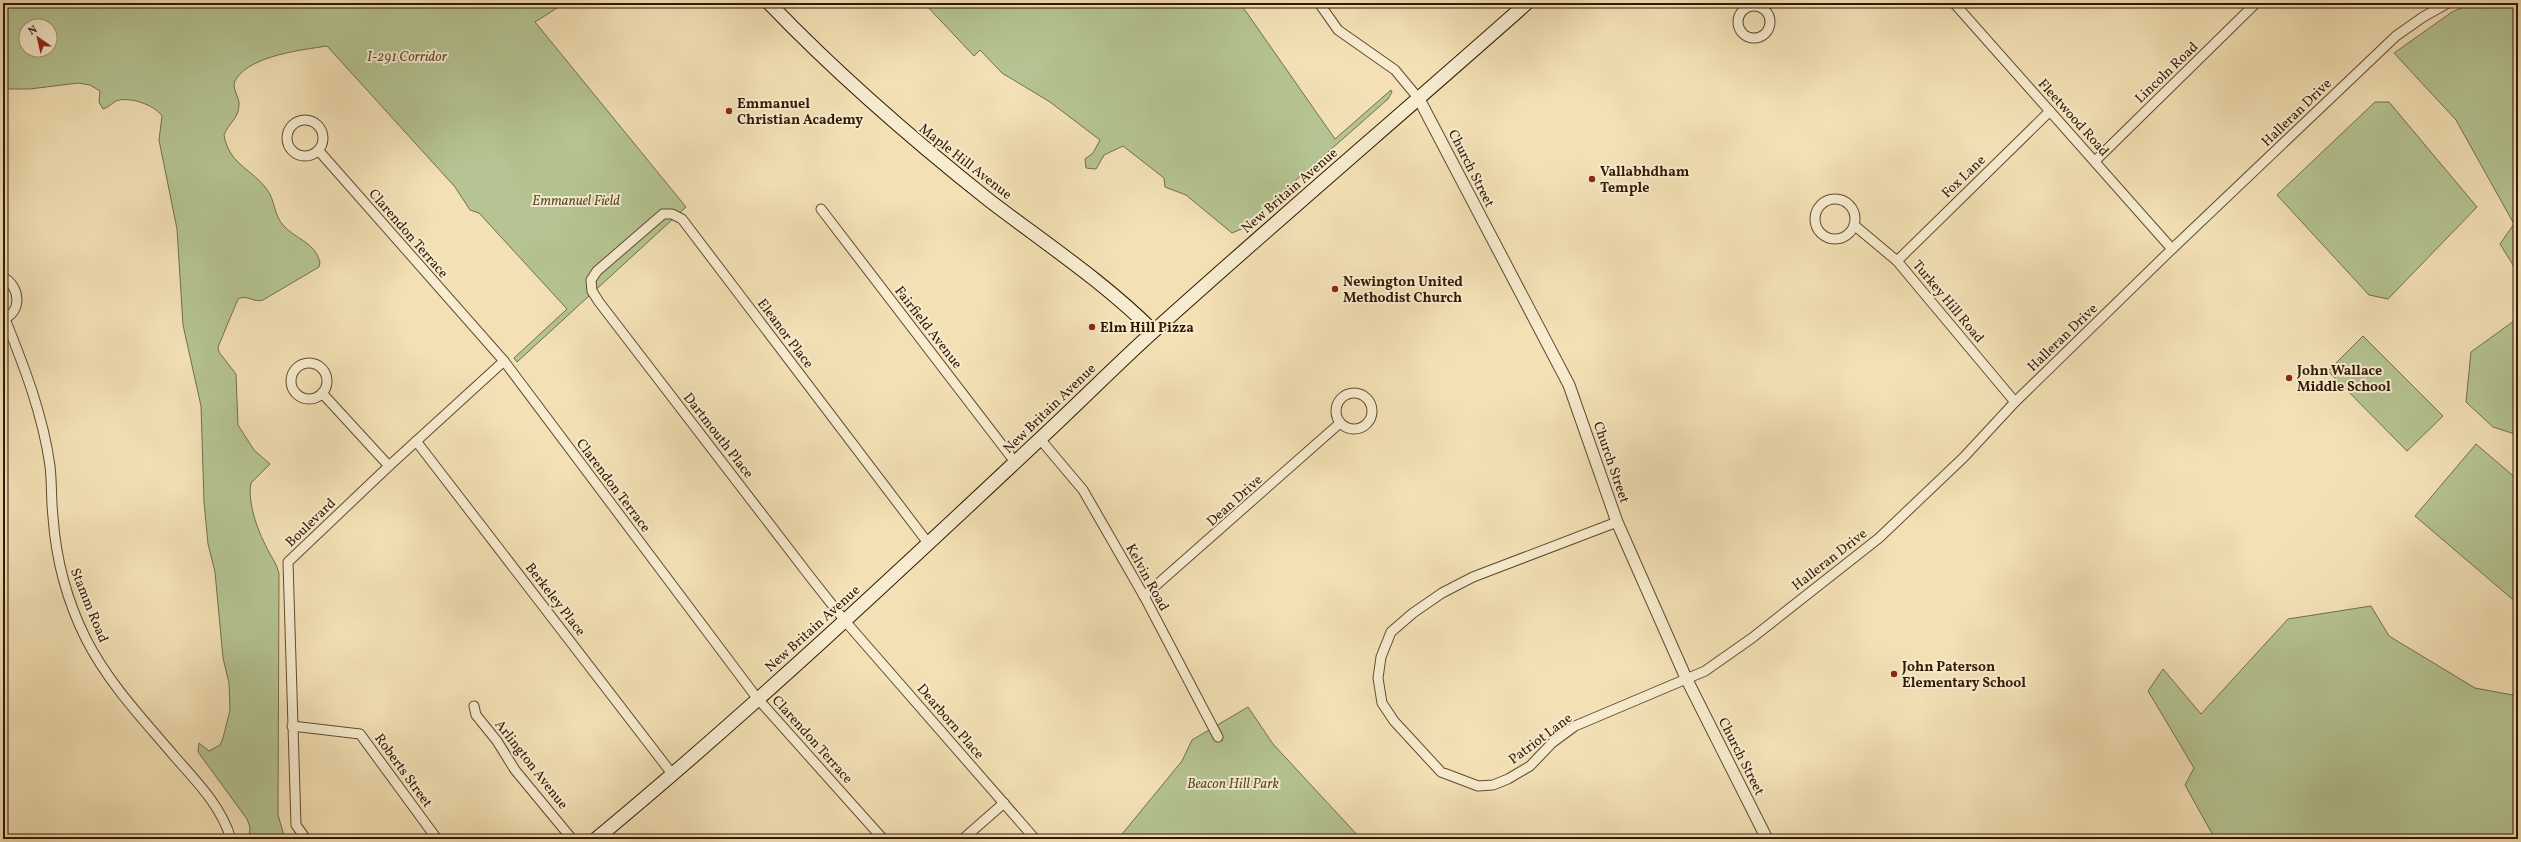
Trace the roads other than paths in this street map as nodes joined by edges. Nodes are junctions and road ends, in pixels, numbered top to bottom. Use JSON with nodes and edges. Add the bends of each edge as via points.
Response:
{"nodes":[{"id":1,"x":769,"y":3,"type":"edge"},
{"id":2,"x":1319,"y":3,"type":"edge"},
{"id":3,"x":1527,"y":3,"type":"edge"},
{"id":4,"x":1954,"y":3,"type":"edge"},
{"id":5,"x":2256,"y":3,"type":"edge"},
{"id":6,"x":2448,"y":3,"type":"edge"},
{"id":7,"x":1419,"y":99,"type":"junction"},
{"id":8,"x":2050,"y":111,"type":"junction"},
{"id":9,"x":319,"y":151,"type":"junction"},
{"id":10,"x":2095,"y":161,"type":"junction"},
{"id":11,"x":821,"y":210,"type":"dead end"},
{"id":12,"x":1854,"y":225,"type":"junction"},
{"id":13,"x":2172,"y":249,"type":"junction"},
{"id":14,"x":1897,"y":260,"type":"junction"},
{"id":15,"x":604,"y":264,"type":"joint"},
{"id":16,"x":3,"y":277,"type":"edge"},
{"id":17,"x":4,"y":319,"type":"edge"},
{"id":18,"x":1153,"y":331,"type":"junction"},
{"id":19,"x":504,"y":361,"type":"junction"},
{"id":20,"x":322,"y":393,"type":"dead end"},
{"id":21,"x":2015,"y":402,"type":"junction"},
{"id":22,"x":1340,"y":423,"type":"junction"},
{"id":23,"x":1040,"y":439,"type":"junction"},
{"id":24,"x":416,"y":441,"type":"junction"},
{"id":25,"x":1015,"y":462,"type":"junction"},
{"id":26,"x":389,"y":466,"type":"junction"},
{"id":27,"x":1617,"y":522,"type":"junction"},
{"id":28,"x":928,"y":543,"type":"junction"},
{"id":29,"x":1144,"y":596,"type":"junction"},
{"id":30,"x":845,"y":621,"type":"junction"},
{"id":31,"x":1686,"y":678,"type":"junction"},
{"id":32,"x":757,"y":698,"type":"junction"},
{"id":33,"x":474,"y":706,"type":"dead end"},
{"id":34,"x":292,"y":726,"type":"junction"},
{"id":35,"x":1218,"y":737,"type":"dead end"},
{"id":36,"x":673,"y":775,"type":"junction"},
{"id":37,"x":1004,"y":803,"type":"junction"},
{"id":38,"x":230,"y":839,"type":"edge"},
{"id":39,"x":306,"y":839,"type":"edge"},
{"id":40,"x":437,"y":839,"type":"edge"},
{"id":41,"x":572,"y":839,"type":"edge"},
{"id":42,"x":596,"y":839,"type":"edge"},
{"id":43,"x":883,"y":839,"type":"edge"},
{"id":44,"x":963,"y":839,"type":"edge"},
{"id":45,"x":1035,"y":839,"type":"edge"},
{"id":46,"x":1767,"y":839,"type":"edge"}],
"edges":[{"from":1,"to":18,"type":"main road","name":"Maple Hill Avenue","via":[[839,74],[901,130],[1105,288]]},
{"from":2,"to":7,"type":"street","via":[[1338,30],[1396,70]]},
{"from":3,"to":7,"type":"main road","name":"New Britain Avenue"},
{"from":4,"to":8,"type":"street","name":"Fleetwood Road"},
{"from":5,"to":10,"type":"street","name":"Lincoln Road"},
{"from":6,"to":13,"type":"street","name":"Halleran Drive","via":[[2396,36]]},
{"from":7,"to":18,"type":"main road","name":"New Britain Avenue"},
{"from":7,"to":27,"type":"street","name":"Church Street","via":[[1569,385]]},
{"from":8,"to":10,"type":"street","name":"Fleetwood Road"},
{"from":8,"to":14,"type":"street","name":"Fox Lane"},
{"from":9,"to":9,"type":"street","via":[[308,157],[296,155],[286,140],[290,128],[306,120],[317,124],[324,140]]},
{"from":9,"to":19,"type":"street","name":"Clarendon Terrace"},
{"from":10,"to":13,"type":"street","name":"Fleetwood Road"},
{"from":11,"to":25,"type":"street","name":"Fairfield Avenue"},
{"from":12,"to":12,"type":"street","via":[[1855,218],[1850,207],[1839,200],[1832,200],[1821,206],[1815,217],[1818,230],[1828,238],[1840,238],[1851,231]]},
{"from":12,"to":14,"type":"street","name":"Turkey Hill Road"},
{"from":13,"to":21,"type":"street","name":"Halleran Drive"},
{"from":14,"to":21,"type":"street","name":"Turkey Hill Road"},
{"from":15,"to":28,"type":"street","name":"Eleanor Place","via":[[663,214],[672,214],[682,219]]},
{"from":15,"to":30,"type":"street","name":"Dartmouth Place","via":[[591,280],[592,291],[599,302]]},
{"from":16,"to":17,"type":"street","name":"Stamm Road","via":[[15,288],[17,296],[14,309]]},
{"from":17,"to":38,"type":"street","name":"Stamm Road","via":[[26,371],[41,422],[50,466],[53,518],[60,569],[84,634],[112,683],[212,799]]},
{"from":18,"to":23,"type":"main road","name":"New Britain Avenue"},
{"from":19,"to":24,"type":"street","name":"Boulevard"},
{"from":19,"to":32,"type":"street","name":"Clarendon Terrace"},
{"from":20,"to":26,"type":"street"},
{"from":21,"to":31,"type":"street","name":"Halleran Drive","via":[[1964,457],[1875,542],[1746,642],[1704,672]]},
{"from":22,"to":22,"type":"street","via":[[1354,429],[1366,425],[1372,415],[1371,403],[1357,392],[1340,398],[1336,410]]},
{"from":22,"to":29,"type":"street","name":"Dean Drive"},
{"from":23,"to":25,"type":"main road","name":"New Britain Avenue"},
{"from":23,"to":29,"type":"street","name":"Kelvin Road","via":[[1083,490]]},
{"from":24,"to":26,"type":"street","name":"Boulevard"},
{"from":24,"to":36,"type":"street","name":"Berkeley Place"},
{"from":25,"to":28,"type":"main road","name":"New Britain Avenue"},
{"from":26,"to":34,"type":"street","name":"Boulevard","via":[[288,562]]},
{"from":27,"to":31,"type":"street","name":"Church Street"},
{"from":27,"to":31,"type":"street","name":"Patriot Lane","via":[[1473,577],[1442,593],[1413,613],[1391,632],[1381,657],[1378,678],[1382,703],[1394,721],[1441,772],[1478,786],[1498,783],[1530,766],[1574,726]]},
{"from":28,"to":30,"type":"main road","name":"New Britain Avenue"},
{"from":29,"to":35,"type":"street","name":"Kelvin Road"},
{"from":30,"to":32,"type":"main road","name":"New Britain Avenue"},
{"from":30,"to":37,"type":"street","name":"Dearborn Place"},
{"from":31,"to":46,"type":"street","name":"Church Street"},
{"from":32,"to":36,"type":"main road","name":"New Britain Avenue"},
{"from":32,"to":43,"type":"street","name":"Clarendon Terrace"},
{"from":33,"to":41,"type":"street","name":"Arlington Avenue","via":[[477,716],[515,770]]},
{"from":34,"to":39,"type":"street","name":"Boulevard","via":[[296,825]]},
{"from":34,"to":40,"type":"street","name":"Roberts Street","via":[[360,734]]},
{"from":36,"to":42,"type":"main road","name":"New Britain Avenue"},
{"from":37,"to":44,"type":"street"},
{"from":37,"to":45,"type":"street","name":"Dearborn Place"}]}
